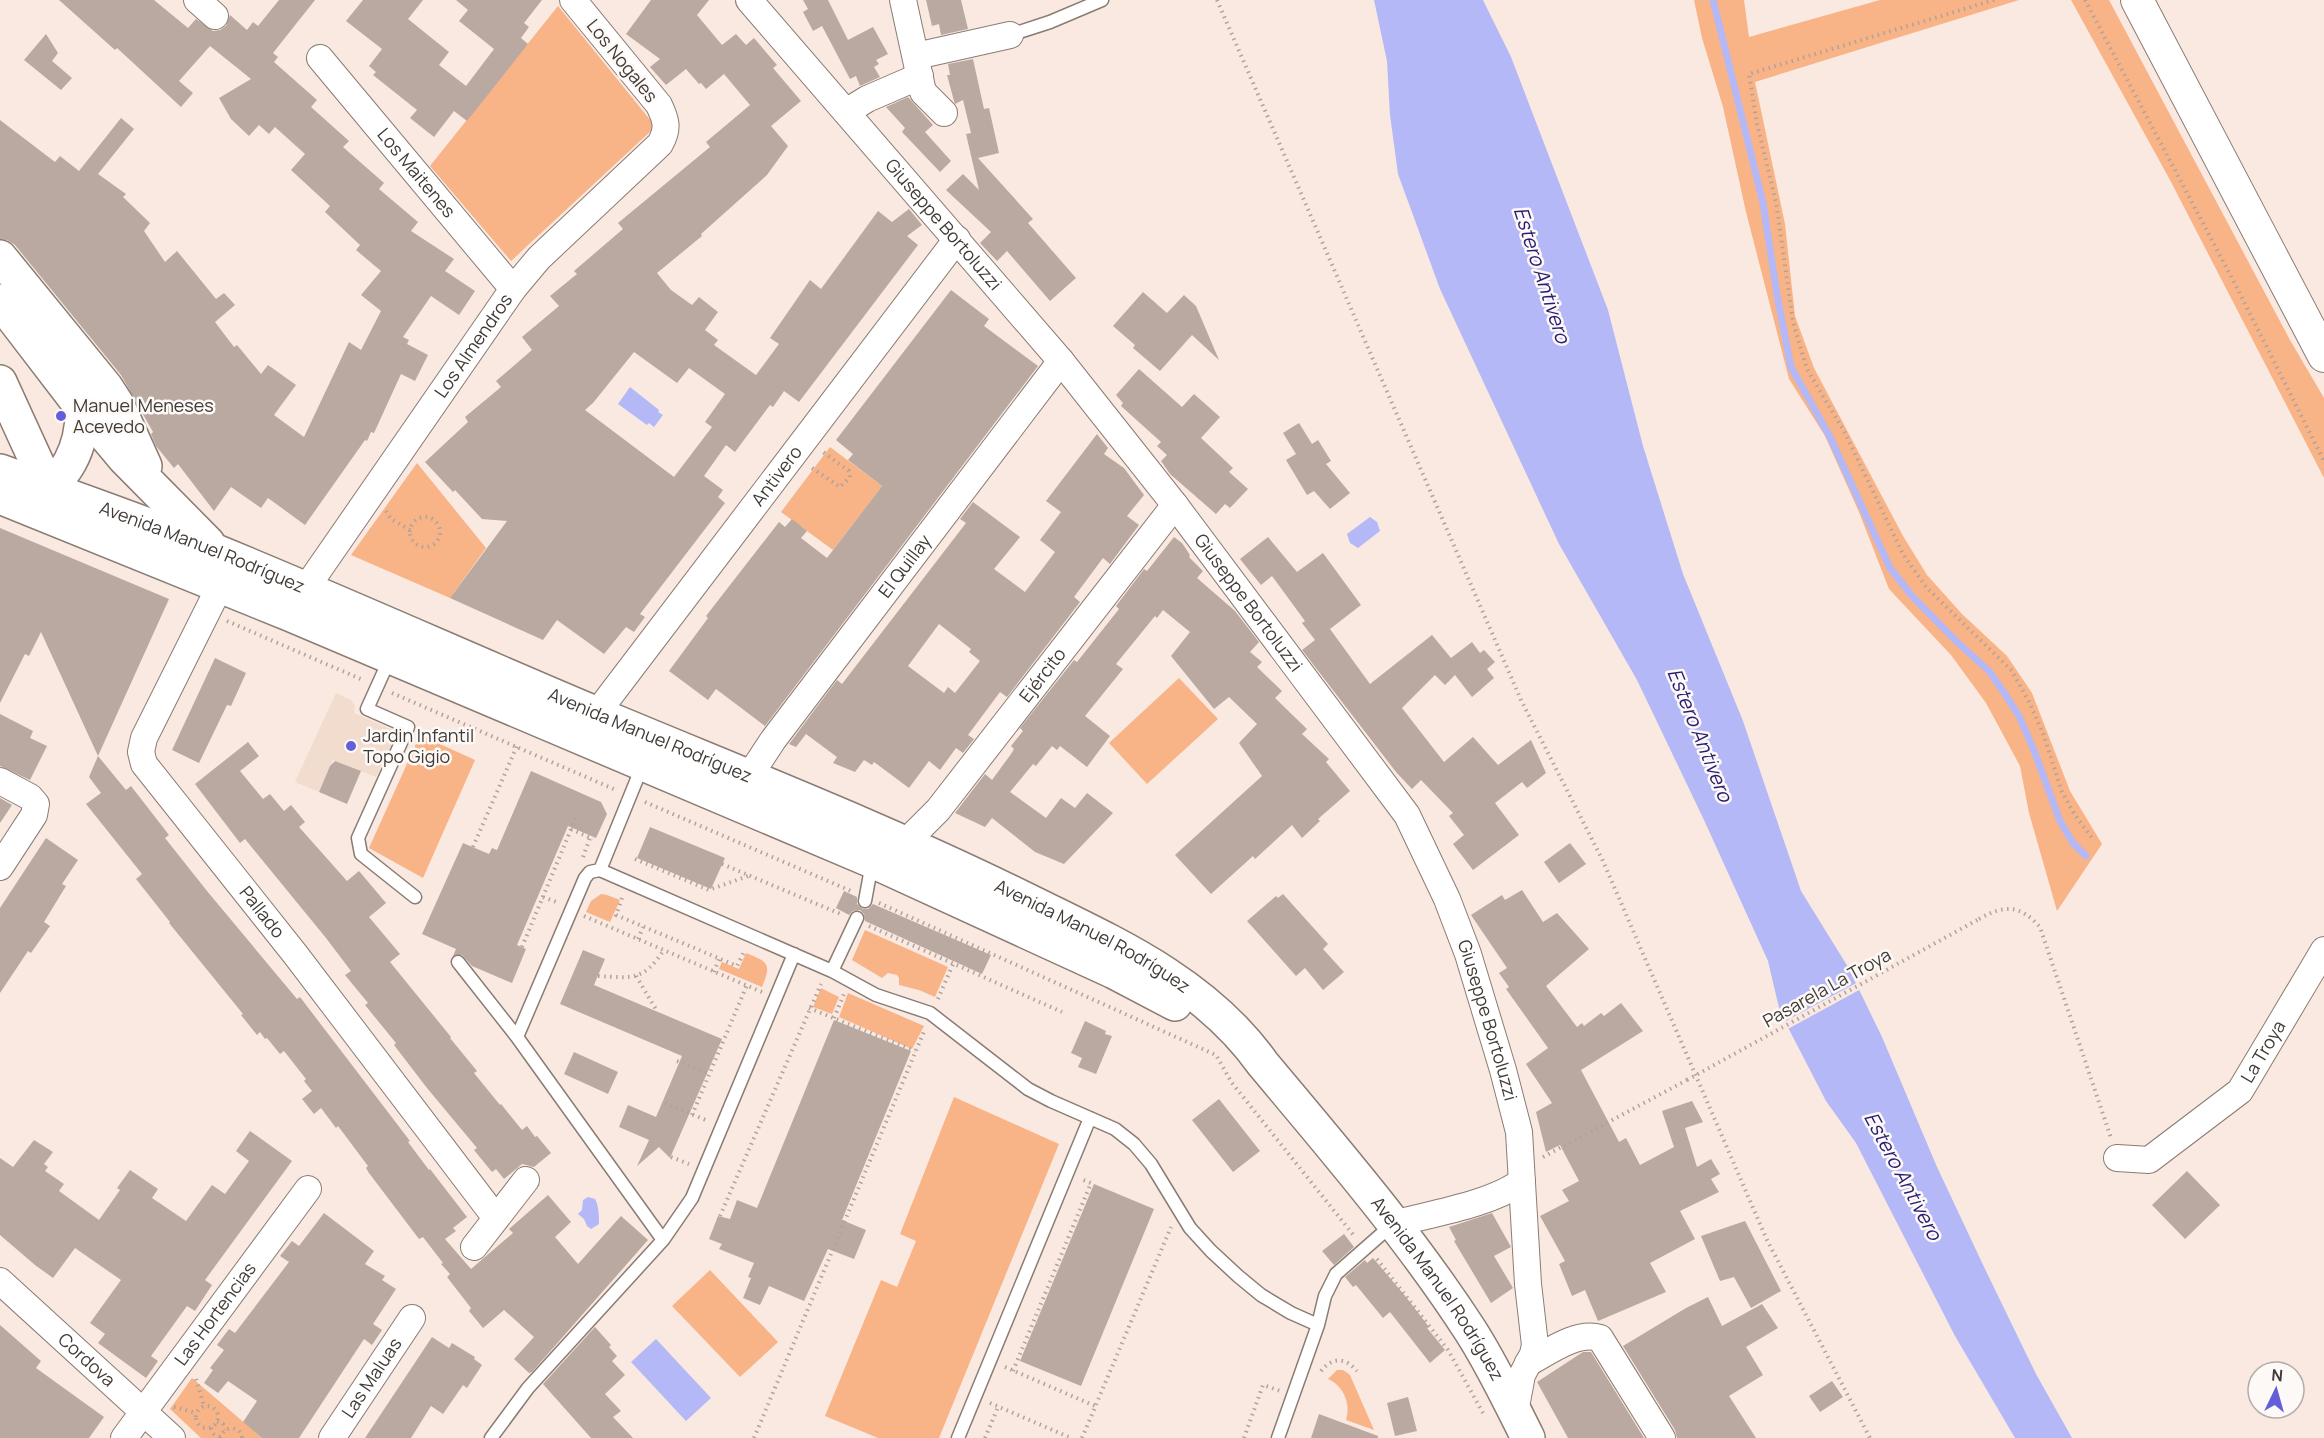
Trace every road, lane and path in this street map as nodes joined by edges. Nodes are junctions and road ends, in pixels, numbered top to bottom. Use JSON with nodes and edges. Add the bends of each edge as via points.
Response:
{"nodes":[{"id":1,"x":573,"y":0,"type":"edge"},
{"id":2,"x":749,"y":0,"type":"edge"},
{"id":3,"x":903,"y":0,"type":"edge"},
{"id":4,"x":1102,"y":0,"type":"edge"},
{"id":5,"x":1217,"y":0,"type":"edge"},
{"id":6,"x":1994,"y":0,"type":"edge"},
{"id":7,"x":2085,"y":0,"type":"edge"},
{"id":8,"x":2137,"y":0,"type":"edge"},
{"id":9,"x":1010,"y":35,"type":"joint"},
{"id":10,"x":320,"y":58,"type":"dead end"},
{"id":11,"x":918,"y":66,"type":"junction"},
{"id":12,"x":846,"y":112,"type":"junction"},
{"id":13,"x":944,"y":113,"type":"dead end"},
{"id":14,"x":667,"y":125,"type":"joint"},
{"id":15,"x":957,"y":239,"type":"junction"},
{"id":16,"x":0,"y":257,"type":"edge"},
{"id":17,"x":513,"y":289,"type":"junction"},
{"id":18,"x":0,"y":302,"type":"edge"},
{"id":19,"x":2324,"y":357,"type":"edge"},
{"id":20,"x":1061,"y":361,"type":"junction"},
{"id":21,"x":0,"y":382,"type":"edge"},
{"id":22,"x":82,"y":408,"type":"junction"},
{"id":23,"x":823,"y":452,"type":"dead end"},
{"id":24,"x":2324,"y":461,"type":"edge"},
{"id":25,"x":812,"y":468,"type":"dead end"},
{"id":26,"x":0,"y":471,"type":"edge"},
{"id":27,"x":47,"y":488,"type":"junction"},
{"id":28,"x":157,"y":493,"type":"junction"},
{"id":29,"x":6,"y":499,"type":"edge"},
{"id":30,"x":1174,"y":505,"type":"junction"},
{"id":31,"x":384,"y":508,"type":"dead end"},
{"id":32,"x":66,"y":524,"type":"junction"},
{"id":33,"x":410,"y":530,"type":"junction"},
{"id":34,"x":215,"y":551,"type":"junction"},
{"id":35,"x":220,"y":586,"type":"junction"},
{"id":36,"x":297,"y":601,"type":"junction"},
{"id":37,"x":220,"y":619,"type":"dead end"},
{"id":38,"x":390,"y":657,"type":"junction"},
{"id":39,"x":487,"y":682,"type":"junction"},
{"id":40,"x":373,"y":685,"type":"dead end"},
{"id":41,"x":384,"y":689,"type":"dead end"},
{"id":42,"x":588,"y":725,"type":"junction"},
{"id":43,"x":650,"y":750,"type":"junction"},
{"id":44,"x":514,"y":754,"type":"dead end"},
{"id":45,"x":0,"y":781,"type":"edge"},
{"id":46,"x":762,"y":791,"type":"junction"},
{"id":47,"x":624,"y":793,"type":"dead end"},
{"id":48,"x":635,"y":798,"type":"dead end"},
{"id":49,"x":577,"y":815,"type":"dead end"},
{"id":50,"x":2092,"y":838,"type":"dead end"},
{"id":51,"x":882,"y":845,"type":"junction"},
{"id":52,"x":473,"y":847,"type":"dead end"},
{"id":53,"x":635,"y":858,"type":"dead end"},
{"id":54,"x":722,"y":864,"type":"dead end"},
{"id":55,"x":0,"y":867,"type":"edge"},
{"id":56,"x":600,"y":870,"type":"junction"},
{"id":57,"x":669,"y":873,"type":"junction"},
{"id":58,"x":750,"y":876,"type":"junction"},
{"id":59,"x":664,"y":883,"type":"dead end"},
{"id":60,"x":853,"y":892,"type":"dead end"},
{"id":61,"x":614,"y":895,"type":"dead end"},
{"id":62,"x":415,"y":897,"type":"dead end"},
{"id":63,"x":543,"y":897,"type":"junction"},
{"id":64,"x":870,"y":901,"type":"joint"},
{"id":65,"x":562,"y":905,"type":"dead end"},
{"id":66,"x":582,"y":911,"type":"dead end"},
{"id":67,"x":857,"y":919,"type":"junction"},
{"id":68,"x":643,"y":927,"type":"junction"},
{"id":69,"x":638,"y":939,"type":"junction"},
{"id":70,"x":522,"y":947,"type":"dead end"},
{"id":71,"x":664,"y":950,"type":"junction"},
{"id":72,"x":2324,"y":950,"type":"edge"},
{"id":73,"x":755,"y":954,"type":"dead end"},
{"id":74,"x":794,"y":954,"type":"junction"},
{"id":75,"x":719,"y":959,"type":"junction"},
{"id":76,"x":458,"y":962,"type":"dead end"},
{"id":77,"x":953,"y":964,"type":"junction"},
{"id":78,"x":832,"y":971,"type":"junction"},
{"id":79,"x":714,"y":972,"type":"junction"},
{"id":80,"x":598,"y":976,"type":"dead end"},
{"id":81,"x":636,"y":976,"type":"junction"},
{"id":82,"x":747,"y":986,"type":"junction"},
{"id":83,"x":828,"y":987,"type":"dead end"},
{"id":84,"x":836,"y":990,"type":"dead end"},
{"id":85,"x":936,"y":1001,"type":"dead end"},
{"id":86,"x":759,"y":1003,"type":"dead end"},
{"id":87,"x":809,"y":1008,"type":"junction"},
{"id":88,"x":657,"y":1011,"type":"dead end"},
{"id":89,"x":1062,"y":1012,"type":"dead end"},
{"id":90,"x":834,"y":1018,"type":"junction"},
{"id":91,"x":931,"y":1032,"type":"dead end"},
{"id":92,"x":517,"y":1037,"type":"junction"},
{"id":93,"x":915,"y":1052,"type":"junction"},
{"id":94,"x":677,"y":1061,"type":"dead end"},
{"id":95,"x":710,"y":1074,"type":"junction"},
{"id":96,"x":665,"y":1103,"type":"dead end"},
{"id":97,"x":713,"y":1111,"type":"dead end"},
{"id":98,"x":692,"y":1114,"type":"junction"},
{"id":99,"x":1090,"y":1118,"type":"junction"},
{"id":100,"x":694,"y":1154,"type":"dead end"},
{"id":101,"x":671,"y":1157,"type":"dead end"},
{"id":102,"x":2118,"y":1158,"type":"joint"},
{"id":103,"x":1522,"y":1175,"type":"junction"},
{"id":104,"x":1080,"y":1178,"type":"dead end"},
{"id":105,"x":526,"y":1180,"type":"dead end"},
{"id":106,"x":308,"y":1189,"type":"dead end"},
{"id":107,"x":720,"y":1216,"type":"dead end"},
{"id":108,"x":496,"y":1218,"type":"junction"},
{"id":109,"x":1393,"y":1224,"type":"junction"},
{"id":110,"x":1177,"y":1230,"type":"dead end"},
{"id":111,"x":1356,"y":1238,"type":"dead end"},
{"id":112,"x":663,"y":1240,"type":"junction"},
{"id":113,"x":474,"y":1247,"type":"dead end"},
{"id":114,"x":1373,"y":1254,"type":"dead end"},
{"id":115,"x":0,"y":1281,"type":"edge"},
{"id":116,"x":1531,"y":1313,"type":"junction"},
{"id":117,"x":412,"y":1318,"type":"dead end"},
{"id":118,"x":1318,"y":1325,"type":"junction"},
{"id":119,"x":1528,"y":1363,"type":"junction"},
{"id":120,"x":1002,"y":1366,"type":"dead end"},
{"id":121,"x":1492,"y":1368,"type":"junction"},
{"id":122,"x":1013,"y":1371,"type":"junction"},
{"id":123,"x":1358,"y":1371,"type":"dead end"},
{"id":124,"x":195,"y":1375,"type":"dead end"},
{"id":125,"x":1318,"y":1375,"type":"dead end"},
{"id":126,"x":1284,"y":1382,"type":"dead end"},
{"id":127,"x":987,"y":1402,"type":"dead end"},
{"id":128,"x":204,"y":1406,"type":"junction"},
{"id":129,"x":1095,"y":1406,"type":"junction"},
{"id":130,"x":998,"y":1407,"type":"junction"},
{"id":131,"x":153,"y":1408,"type":"junction"},
{"id":132,"x":196,"y":1413,"type":"junction"},
{"id":133,"x":217,"y":1422,"type":"junction"},
{"id":134,"x":1510,"y":1423,"type":"edge"},
{"id":135,"x":211,"y":1428,"type":"junction"},
{"id":136,"x":225,"y":1430,"type":"junction"},
{"id":137,"x":213,"y":1436,"type":"edge"},
{"id":138,"x":220,"y":1437,"type":"edge"},
{"id":139,"x":124,"y":1438,"type":"edge"},
{"id":140,"x":172,"y":1438,"type":"edge"},
{"id":141,"x":242,"y":1438,"type":"edge"},
{"id":142,"x":332,"y":1438,"type":"edge"},
{"id":143,"x":491,"y":1438,"type":"edge"},
{"id":144,"x":754,"y":1438,"type":"edge"},
{"id":145,"x":958,"y":1438,"type":"edge"},
{"id":146,"x":985,"y":1438,"type":"edge"},
{"id":147,"x":1071,"y":1438,"type":"edge"},
{"id":148,"x":1082,"y":1438,"type":"edge"},
{"id":149,"x":1244,"y":1438,"type":"edge"},
{"id":150,"x":1278,"y":1438,"type":"edge"},
{"id":151,"x":1662,"y":1438,"type":"edge"},
{"id":152,"x":1870,"y":1438,"type":"edge"}],
"edges":[{"from":1,"to":14,"type":"street","name":"Los Nogales","via":[[658,105]]},
{"from":2,"to":12,"type":"street","name":"Giuseppe Bortoluzzi"},
{"from":3,"to":11,"type":"street"},
{"from":4,"to":9,"type":"lane"},
{"from":5,"to":152,"type":"path","via":[[1521,700],[1602,859],[1767,1240]]},
{"from":6,"to":50,"type":"path","via":[[1749,74],[1776,201],[1793,322],[1808,369],[1845,433],[1903,554],[1926,587],[2012,670],[2043,733],[2062,792]]},
{"from":7,"to":24,"type":"path"},
{"from":8,"to":19,"type":"street"},
{"from":9,"to":11,"type":"street"},
{"from":10,"to":17,"type":"street","name":"Los Maitenes"},
{"from":11,"to":12,"type":"street"},
{"from":11,"to":13,"type":"street","via":[[923,92]]},
{"from":12,"to":15,"type":"street","name":"Giuseppe Bortoluzzi"},
{"from":14,"to":17,"type":"street","name":"Los Almendros","via":[[660,144],[539,258]]},
{"from":15,"to":20,"type":"street","name":"Giuseppe Bortoluzzi"},
{"from":15,"to":42,"type":"street","name":"Antivero"},
{"from":16,"to":28,"type":"main road","via":[[106,387]]},
{"from":17,"to":36,"type":"street","name":"Los Almendros"},
{"from":18,"to":22,"type":"main road"},
{"from":20,"to":30,"type":"street","name":"Giuseppe Bortoluzzi"},
{"from":20,"to":46,"type":"street","name":"El Quillay","via":[[773,740]]},
{"from":21,"to":27,"type":"main road"},
{"from":22,"to":27,"type":"main road","via":[[74,454]]},
{"from":22,"to":28,"type":"main road"},
{"from":23,"to":25,"type":"path","via":[[849,471],[850,477],[840,487]]},
{"from":26,"to":27,"type":"main road","name":"Avenida Manuel Rodríguez"},
{"from":27,"to":29,"type":"main road"},
{"from":27,"to":32,"type":"main road"},
{"from":27,"to":34,"type":"main road","name":"Avenida Manuel Rodríguez"},
{"from":28,"to":34,"type":"main road"},
{"from":29,"to":32,"type":"main road","name":"Avenida Manuel Rodríguez"},
{"from":30,"to":51,"type":"street","name":"Ejército","via":[[938,810]]},
{"from":30,"to":103,"type":"street","name":"Giuseppe Bortoluzzi","via":[[1407,815],[1426,851],[1468,954],[1503,1070],[1518,1132]]},
{"from":31,"to":33,"type":"path","via":[[391,519]]},
{"from":32,"to":35,"type":"main road","name":"Avenida Manuel Rodríguez"},
{"from":33,"to":33,"type":"path","via":[[417,519],[427,517],[439,526],[439,536],[434,544],[420,546],[412,540]]},
{"from":34,"to":36,"type":"main road","name":"Avenida Manuel Rodríguez"},
{"from":35,"to":36,"type":"main road","name":"Avenida Manuel Rodríguez"},
{"from":35,"to":108,"type":"street","name":"Pallado","via":[[144,738],[144,764]]},
{"from":36,"to":38,"type":"main road","name":"Avenida Manuel Rodríguez"},
{"from":36,"to":39,"type":"main road","name":"Avenida Manuel Rodríguez"},
{"from":37,"to":40,"type":"path"},
{"from":38,"to":39,"type":"main road","name":"Avenida Manuel Rodríguez"},
{"from":38,"to":62,"type":"lane","via":[[367,709],[408,727],[358,838],[361,854]]},
{"from":39,"to":42,"type":"main road","name":"Avenida Manuel Rodríguez"},
{"from":41,"to":47,"type":"path"},
{"from":42,"to":43,"type":"main road","name":"Avenida Manuel Rodríguez"},
{"from":43,"to":46,"type":"main road","name":"Avenida Manuel Rodríguez"},
{"from":43,"to":56,"type":"lane"},
{"from":44,"to":52,"type":"path"},
{"from":45,"to":55,"type":"street","via":[[36,804],[34,815]]},
{"from":46,"to":51,"type":"main road","name":"Avenida Manuel Rodríguez"},
{"from":48,"to":60,"type":"path"},
{"from":49,"to":63,"type":"path"},
{"from":51,"to":64,"type":"lane"},
{"from":51,"to":109,"type":"main road","name":"Avenida Manuel Rodríguez","via":[[1092,932],[1196,993],[1245,1039]]},
{"from":53,"to":57,"type":"path"},
{"from":54,"to":58,"type":"path"},
{"from":56,"to":74,"type":"lane"},
{"from":56,"to":92,"type":"lane","via":[[585,878]]},
{"from":57,"to":58,"type":"path","via":[[709,890]]},
{"from":57,"to":59,"type":"path"},
{"from":58,"to":67,"type":"path"},
{"from":61,"to":68,"type":"path","via":[[623,899],[616,915]]},
{"from":63,"to":65,"type":"path"},
{"from":63,"to":70,"type":"path"},
{"from":64,"to":111,"type":"path","via":[[1216,1055],[1232,1083]]},
{"from":66,"to":69,"type":"path","via":[[581,915]]},
{"from":67,"to":77,"type":"path"},
{"from":67,"to":78,"type":"lane"},
{"from":68,"to":69,"type":"path"},
{"from":68,"to":75,"type":"path"},
{"from":69,"to":71,"type":"path"},
{"from":71,"to":79,"type":"path"},
{"from":71,"to":81,"type":"path","via":[[654,965]]},
{"from":72,"to":102,"type":"street","name":"La Troya","via":[[2240,1091],[2149,1160]]},
{"from":73,"to":75,"type":"path","via":[[744,950],[737,966]]},
{"from":74,"to":78,"type":"lane"},
{"from":74,"to":112,"type":"lane","via":[[692,1198]]},
{"from":75,"to":79,"type":"path"},
{"from":76,"to":92,"type":"lane"},
{"from":77,"to":85,"type":"path"},
{"from":77,"to":89,"type":"path"},
{"from":78,"to":99,"type":"lane","via":[[876,995],[930,1013],[1028,1089]]},
{"from":79,"to":82,"type":"path"},
{"from":80,"to":81,"type":"path"},
{"from":81,"to":88,"type":"path"},
{"from":82,"to":86,"type":"path","via":[[764,990]]},
{"from":82,"to":95,"type":"path"},
{"from":83,"to":87,"type":"path","via":[[819,983]]},
{"from":84,"to":90,"type":"path","via":[[844,994]]},
{"from":87,"to":90,"type":"path"},
{"from":87,"to":107,"type":"path"},
{"from":90,"to":93,"type":"path"},
{"from":91,"to":93,"type":"path","via":[[925,1028]]},
{"from":92,"to":112,"type":"lane"},
{"from":93,"to":144,"type":"path"},
{"from":94,"to":95,"type":"path"},
{"from":95,"to":98,"type":"path"},
{"from":96,"to":98,"type":"path"},
{"from":97,"to":98,"type":"path","via":[[708,1121]]},
{"from":99,"to":118,"type":"lane","via":[[1134,1144],[1151,1164],[1190,1228],[1238,1276],[1292,1314]]},
{"from":99,"to":145,"type":"lane"},
{"from":100,"to":101,"type":"path","via":[[690,1164]]},
{"from":102,"to":103,"type":"path","name":"Pasarela La Troya","bridge":true,"via":[[2040,927],[2027,913],[2008,909],[1993,911]]},
{"from":103,"to":109,"type":"street","via":[[1514,1188]]},
{"from":103,"to":116,"type":"street","name":"Giuseppe Bortoluzzi"},
{"from":104,"to":122,"type":"path","via":[[1091,1183]]},
{"from":105,"to":108,"type":"street"},
{"from":106,"to":131,"type":"street","name":"Las Hortencias"},
{"from":108,"to":113,"type":"street"},
{"from":109,"to":118,"type":"lane","via":[[1336,1274],[1325,1296]]},
{"from":109,"to":121,"type":"main road","name":"Avenida Manuel Rodríguez","via":[[1470,1330]]},
{"from":110,"to":129,"type":"path","via":[[1172,1224]]},
{"from":112,"to":143,"type":"lane","via":[[528,1388]]},
{"from":114,"to":134,"type":"path"},
{"from":115,"to":131,"type":"street","name":"Cordova"},
{"from":116,"to":119,"type":"street","via":[[1535,1345]]},
{"from":116,"to":121,"type":"street","via":[[1519,1350]]},
{"from":117,"to":142,"type":"street","name":"Las Maluas"},
{"from":118,"to":150,"type":"lane"},
{"from":119,"to":134,"type":"street"},
{"from":119,"to":151,"type":"street","via":[[1577,1338],[1600,1338]]},
{"from":120,"to":122,"type":"path"},
{"from":121,"to":134,"type":"main road","name":"Avenida Manuel Rodríguez"},
{"from":122,"to":129,"type":"path"},
{"from":123,"to":125,"type":"path","via":[[1350,1363],[1335,1360]]},
{"from":124,"to":128,"type":"path"},
{"from":126,"to":149,"type":"path","via":[[1280,1391],[1263,1385]]},
{"from":127,"to":130,"type":"path"},
{"from":128,"to":132,"type":"path"},
{"from":128,"to":133,"type":"path","via":[[218,1413]]},
{"from":129,"to":148,"type":"path"},
{"from":130,"to":146,"type":"path"},
{"from":130,"to":147,"type":"path"},
{"from":131,"to":132,"type":"path"},
{"from":131,"to":139,"type":"street","name":"Las Hortencias"},
{"from":131,"to":140,"type":"street","name":"Cordova"},
{"from":132,"to":135,"type":"path","via":[[199,1425]]},
{"from":133,"to":135,"type":"path"},
{"from":133,"to":136,"type":"path"},
{"from":135,"to":137,"type":"path"},
{"from":136,"to":138,"type":"path"},
{"from":136,"to":141,"type":"path","via":[[238,1430]]},
{"from":137,"to":138,"type":"path"}]}
